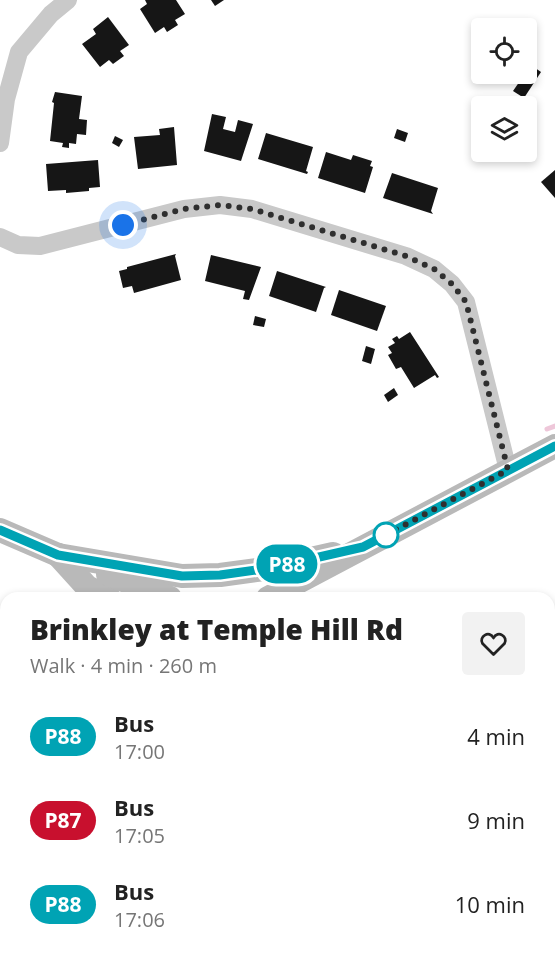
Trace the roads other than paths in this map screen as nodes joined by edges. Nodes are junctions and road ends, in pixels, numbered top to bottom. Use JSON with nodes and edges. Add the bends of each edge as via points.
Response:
{"nodes":[{"id":1,"x":68,"y":0,"type":"edge"},
{"id":2,"x":0,"y":143,"type":"edge"},
{"id":3,"x":0,"y":237,"type":"edge"},
{"id":4,"x":555,"y":446,"type":"edge"},
{"id":5,"x":508,"y":470,"type":"junction"},
{"id":6,"x":0,"y":530,"type":"edge"},
{"id":7,"x":363,"y":547,"type":"junction"},
{"id":8,"x":58,"y":555,"type":"junction"},
{"id":9,"x":97,"y":592,"type":"edge"},
{"id":10,"x":154,"y":592,"type":"edge"},
{"id":11,"x":279,"y":592,"type":"edge"}],
"edges":[{"from":1,"to":2,"type":"street","via":[[19,52],[6,99]]},
{"from":3,"to":5,"type":"street","via":[[18,245],[40,246],[184,209],[220,205],[263,212],[406,256],[434,269],[466,302]]},
{"from":4,"to":5,"type":"main road"},
{"from":5,"to":7,"type":"main road"},
{"from":6,"to":8,"type":"main road"},
{"from":7,"to":8,"type":"main road","via":[[271,568],[182,576]]},
{"from":7,"to":11,"type":"main road"},
{"from":8,"to":9,"type":"main road","via":[[87,587]]},
{"from":8,"to":10,"type":"main road"}]}
